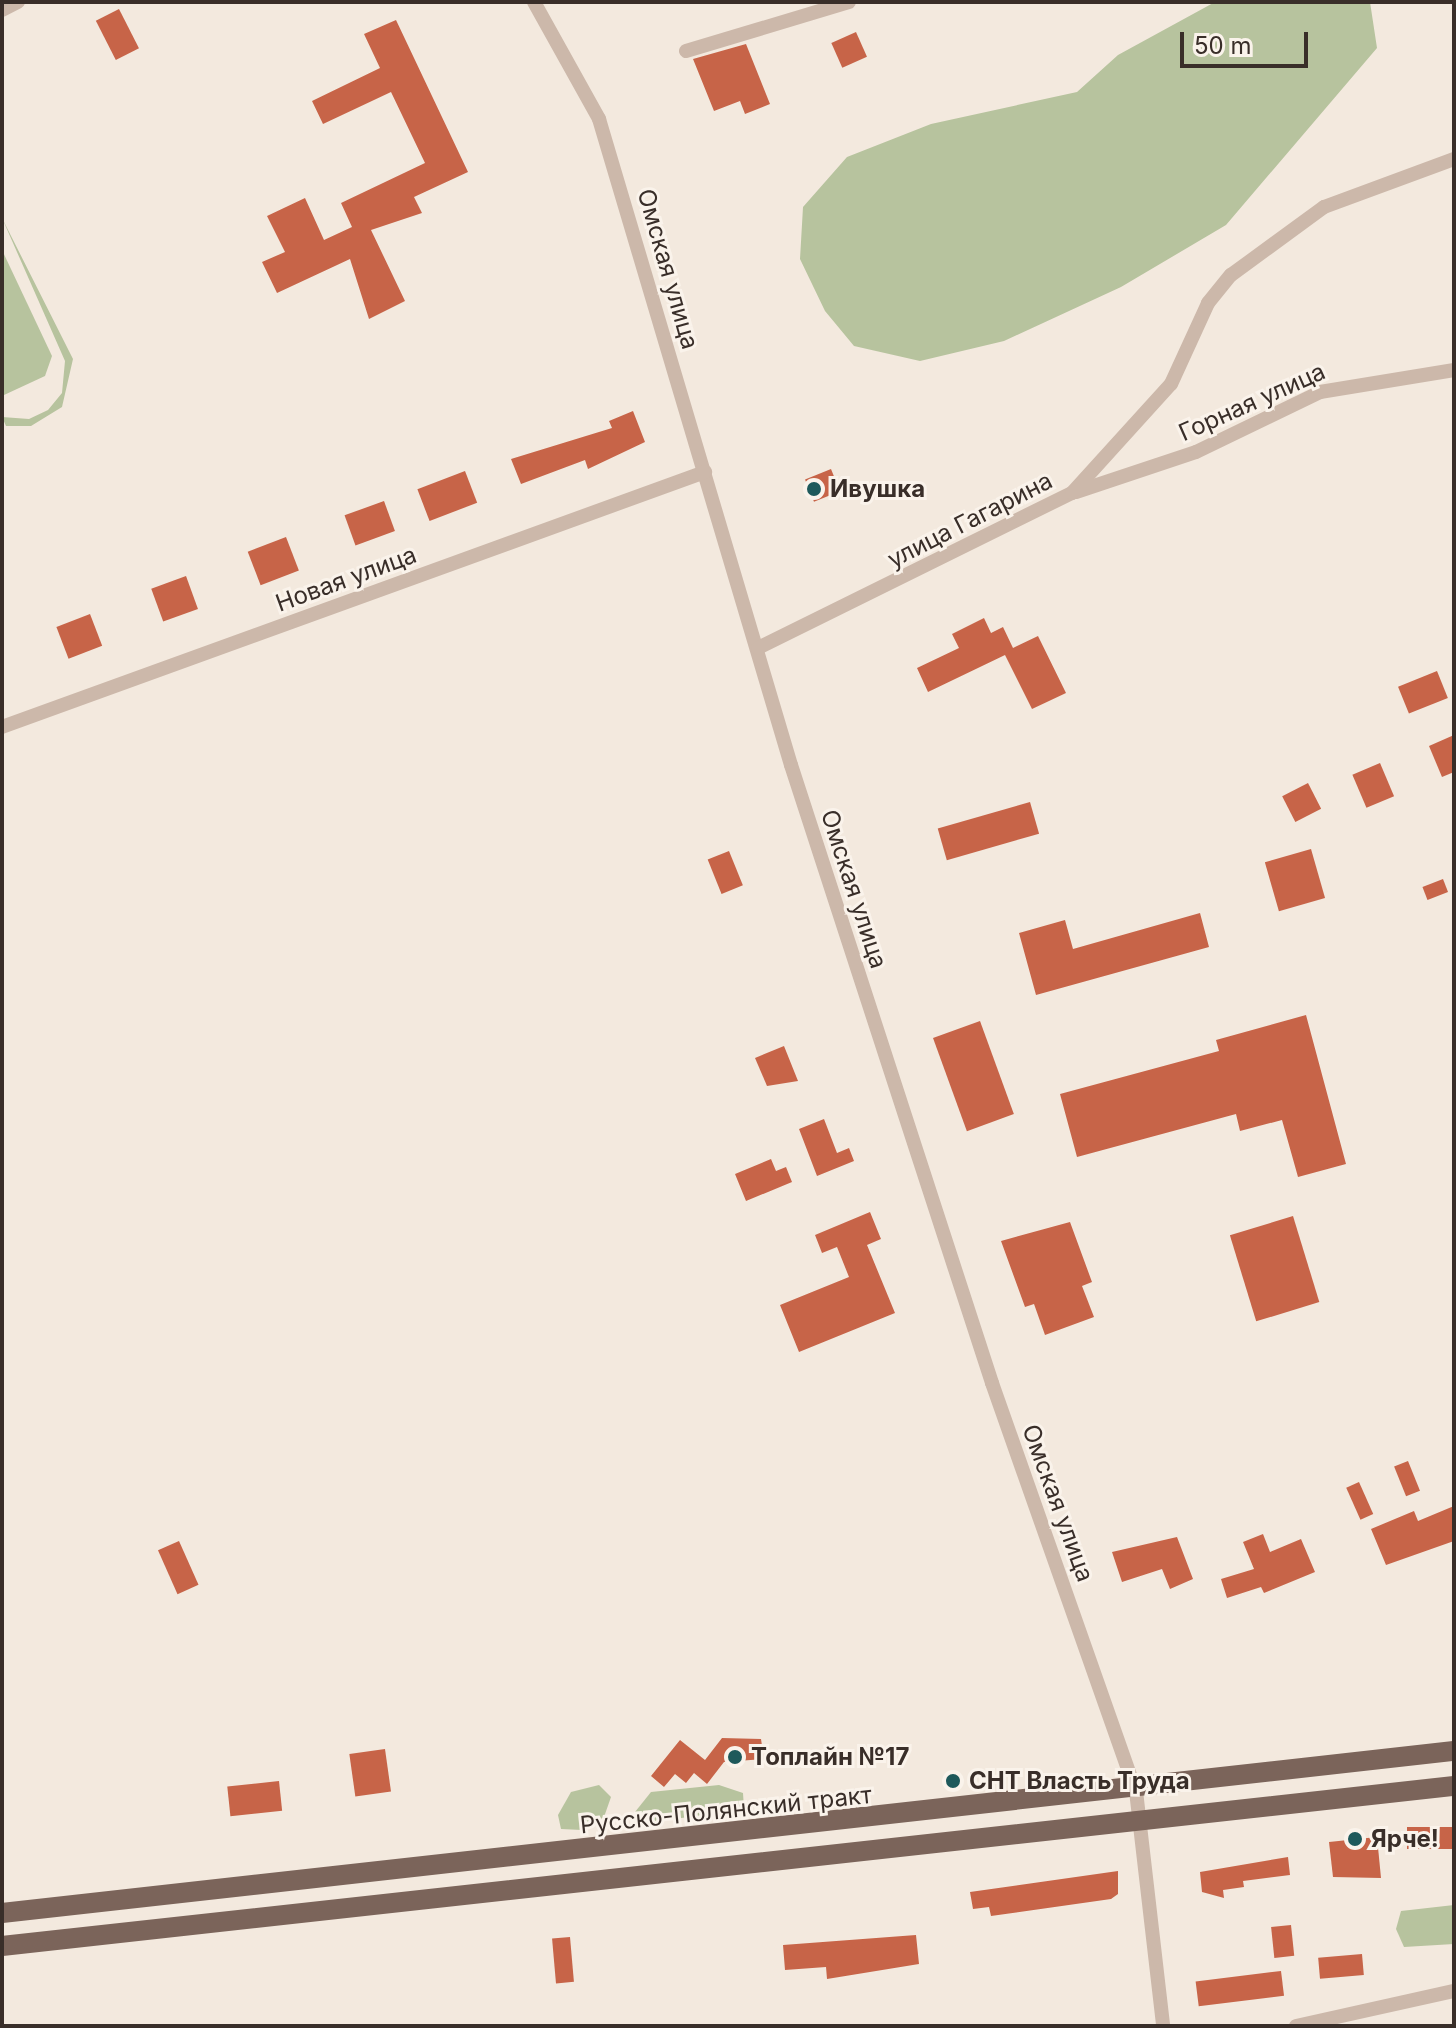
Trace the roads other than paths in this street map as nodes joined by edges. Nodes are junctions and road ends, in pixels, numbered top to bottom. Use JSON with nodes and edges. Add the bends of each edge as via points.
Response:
{"nodes":[{"id":1,"x":18,"y":2,"type":"edge"},
{"id":2,"x":534,"y":2,"type":"edge"},
{"id":3,"x":849,"y":2,"type":"edge"},
{"id":4,"x":2,"y":10,"type":"edge"},
{"id":5,"x":686,"y":51,"type":"dead end"},
{"id":6,"x":1454,"y":159,"type":"edge"},
{"id":7,"x":1454,"y":370,"type":"edge"},
{"id":8,"x":705,"y":472,"type":"junction"},
{"id":9,"x":1072,"y":493,"type":"junction"},
{"id":10,"x":758,"y":648,"type":"junction"},
{"id":11,"x":2,"y":727,"type":"edge"},
{"id":12,"x":1454,"y":1751,"type":"edge"},
{"id":13,"x":1454,"y":1786,"type":"edge"},
{"id":14,"x":1136,"y":1791,"type":"junction"},
{"id":15,"x":1143,"y":1823,"type":"junction"},
{"id":16,"x":2,"y":1913,"type":"edge"},
{"id":17,"x":2,"y":1946,"type":"edge"},
{"id":18,"x":1454,"y":1991,"type":"edge"},
{"id":19,"x":1163,"y":2026,"type":"edge"},
{"id":20,"x":1296,"y":2026,"type":"edge"}],
"edges":[{"from":1,"to":4,"type":"street"},
{"from":2,"to":8,"type":"street","name":"Омская улица","via":[[599,119]]},
{"from":3,"to":5,"type":"street"},
{"from":6,"to":9,"type":"street","name":"улица Гагарина","via":[[1324,207],[1231,275],[1208,303],[1171,384]]},
{"from":7,"to":9,"type":"street","name":"Горная улица","via":[[1320,392],[1196,452]]},
{"from":8,"to":10,"type":"street","name":"Омская улица"},
{"from":8,"to":11,"type":"street","name":"Новая улица"},
{"from":9,"to":10,"type":"street","name":"улица Гагарина"},
{"from":10,"to":14,"type":"street","name":"Омская улица","via":[[987,1368]]},
{"from":12,"to":14,"type":"main road","name":"Русско-Полянский тракт"},
{"from":13,"to":15,"type":"main road"},
{"from":14,"to":15,"type":"street","name":"Омская улица"},
{"from":14,"to":16,"type":"main road","name":"Русско-Полянский тракт"},
{"from":15,"to":17,"type":"main road"},
{"from":15,"to":19,"type":"street","name":"Омская улица","via":[[1151,1967]]},
{"from":18,"to":20,"type":"street"}]}
